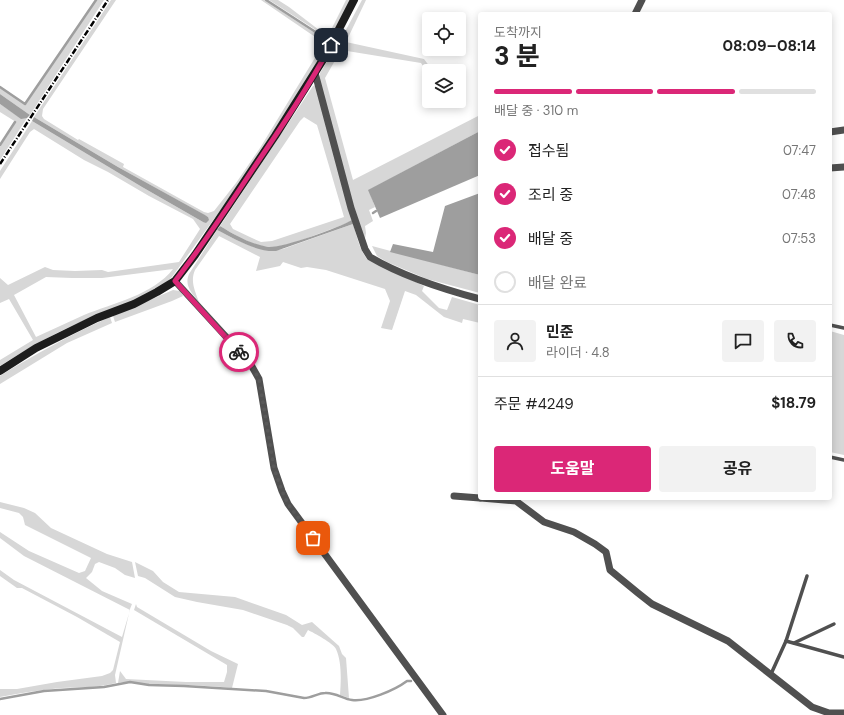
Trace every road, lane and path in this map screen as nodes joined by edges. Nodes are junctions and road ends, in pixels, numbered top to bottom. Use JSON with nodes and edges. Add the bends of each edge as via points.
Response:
{"nodes":[{"id":1,"x":354,"y":0,"type":"edge"},
{"id":2,"x":642,"y":0,"type":"edge"},
{"id":3,"x":636,"y":12,"type":"edge"},
{"id":4,"x":315,"y":73,"type":"junction"},
{"id":5,"x":844,"y":130,"type":"edge"},
{"id":6,"x":832,"y":132,"type":"edge"},
{"id":7,"x":844,"y":167,"type":"edge"},
{"id":8,"x":832,"y":168,"type":"edge"},
{"id":9,"x":175,"y":281,"type":"junction"},
{"id":10,"x":478,"y":298,"type":"edge"},
{"id":11,"x":832,"y":325,"type":"edge"},
{"id":12,"x":844,"y":328,"type":"edge"},
{"id":13,"x":0,"y":371,"type":"edge"},
{"id":14,"x":832,"y":457,"type":"edge"},
{"id":15,"x":844,"y":460,"type":"edge"},
{"id":16,"x":454,"y":496,"type":"dead end"},
{"id":17,"x":478,"y":498,"type":"edge"},
{"id":18,"x":504,"y":500,"type":"edge"},
{"id":19,"x":807,"y":576,"type":"dead end"},
{"id":20,"x":834,"y":624,"type":"dead end"},
{"id":21,"x":786,"y":641,"type":"junction"},
{"id":22,"x":794,"y":643,"type":"junction"},
{"id":23,"x":844,"y":657,"type":"edge"},
{"id":24,"x":771,"y":675,"type":"junction"},
{"id":25,"x":844,"y":713,"type":"edge"},
{"id":26,"x":443,"y":715,"type":"edge"}],
"edges":[{"from":1,"to":4,"type":"main road"},
{"from":2,"to":3,"type":"street"},
{"from":4,"to":9,"type":"main road","via":[[195,255]]},
{"from":4,"to":10,"type":"street","via":[[351,208],[370,257],[425,282]]},
{"from":5,"to":6,"type":"street"},
{"from":7,"to":8,"type":"street"},
{"from":9,"to":13,"type":"main road","via":[[140,301],[97,318],[36,348]]},
{"from":9,"to":26,"type":"street","via":[[250,363],[259,379],[274,468],[288,504]]},
{"from":11,"to":12,"type":"lane"},
{"from":14,"to":15,"type":"lane"},
{"from":16,"to":17,"type":"street"},
{"from":18,"to":24,"type":"street","via":[[516,501],[544,522],[574,532],[595,544],[606,552],[610,570],[652,604],[728,641]]},
{"from":19,"to":21,"type":"lane"},
{"from":20,"to":22,"type":"lane"},
{"from":21,"to":22,"type":"lane"},
{"from":21,"to":24,"type":"lane"},
{"from":22,"to":23,"type":"lane"},
{"from":24,"to":25,"type":"street","via":[[812,707],[829,713]]}]}
